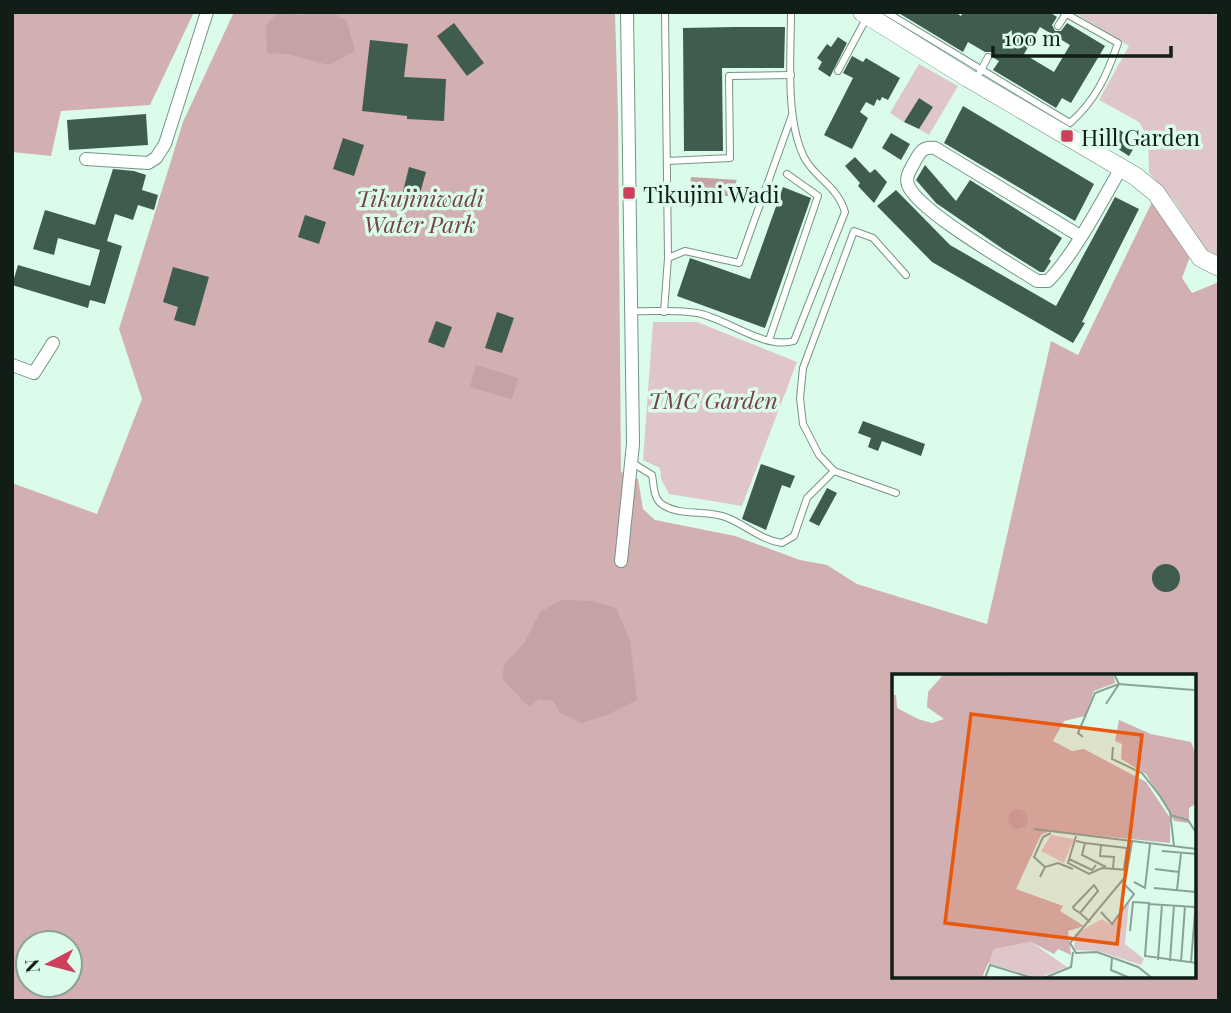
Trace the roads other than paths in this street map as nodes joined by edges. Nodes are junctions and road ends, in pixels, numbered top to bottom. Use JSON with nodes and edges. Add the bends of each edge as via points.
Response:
{"nodes":[{"id":1,"x":207,"y":12,"type":"edge"},
{"id":2,"x":627,"y":12,"type":"edge"},
{"id":3,"x":665,"y":12,"type":"edge"},
{"id":4,"x":791,"y":12,"type":"edge"},
{"id":5,"x":886,"y":12,"type":"edge"},
{"id":6,"x":866,"y":13,"type":"edge"},
{"id":7,"x":1065,"y":13,"type":"edge"},
{"id":8,"x":1058,"y":26,"type":"dead end"},
{"id":9,"x":988,"y":57,"type":"dead end"},
{"id":10,"x":838,"y":71,"type":"dead end"},
{"id":11,"x":791,"y":75,"type":"junction"},
{"id":12,"x":978,"y":76,"type":"junction"},
{"id":13,"x":793,"y":113,"type":"junction"},
{"id":14,"x":86,"y":159,"type":"dead end"},
{"id":15,"x":667,"y":161,"type":"junction"},
{"id":16,"x":1121,"y":168,"type":"junction"},
{"id":17,"x":787,"y":174,"type":"dead end"},
{"id":18,"x":1080,"y":236,"type":"junction"},
{"id":19,"x":668,"y":258,"type":"junction"},
{"id":20,"x":1219,"y":267,"type":"edge"},
{"id":21,"x":906,"y":275,"type":"dead end"},
{"id":22,"x":630,"y":311,"type":"junction"},
{"id":23,"x":664,"y":312,"type":"junction"},
{"id":24,"x":769,"y":340,"type":"junction"},
{"id":25,"x":52,"y":343,"type":"dead end"},
{"id":26,"x":12,"y":365,"type":"edge"},
{"id":27,"x":631,"y":462,"type":"junction"},
{"id":28,"x":834,"y":471,"type":"junction"},
{"id":29,"x":896,"y":493,"type":"dead end"},
{"id":30,"x":621,"y":561,"type":"dead end"}],
"edges":[{"from":1,"to":14,"type":"street","via":[[165,144],[156,158],[148,163]]},
{"from":2,"to":22,"type":"street"},
{"from":3,"to":15,"type":"lane"},
{"from":4,"to":11,"type":"lane"},
{"from":5,"to":12,"type":"lane"},
{"from":6,"to":10,"type":"lane"},
{"from":6,"to":12,"type":"street"},
{"from":7,"to":8,"type":"lane"},
{"from":7,"to":12,"type":"lane","via":[[1118,43],[1089,106],[1070,123]]},
{"from":9,"to":12,"type":"lane"},
{"from":11,"to":13,"type":"lane"},
{"from":11,"to":15,"type":"lane","via":[[729,76],[730,158]]},
{"from":12,"to":16,"type":"street"},
{"from":13,"to":19,"type":"lane","via":[[739,263],[685,251]]},
{"from":13,"to":24,"type":"lane","via":[[802,154],[841,198],[845,212],[794,341]]},
{"from":15,"to":19,"type":"lane"},
{"from":16,"to":18,"type":"street"},
{"from":16,"to":20,"type":"street","via":[[1156,193],[1201,258]]},
{"from":17,"to":24,"type":"lane","via":[[818,196]]},
{"from":18,"to":18,"type":"street","via":[[935,148],[922,150],[908,175],[911,190],[940,219],[1037,281],[1048,281],[1057,272]]},
{"from":19,"to":23,"type":"lane"},
{"from":21,"to":28,"type":"lane","via":[[873,237],[854,231],[803,368],[800,398],[803,424],[818,455]]},
{"from":22,"to":23,"type":"lane"},
{"from":22,"to":27,"type":"street"},
{"from":23,"to":24,"type":"lane","via":[[698,313]]},
{"from":25,"to":26,"type":"street","via":[[34,373]]},
{"from":27,"to":28,"type":"lane","via":[[652,475],[656,498],[664,506],[727,517],[771,542],[782,543],[794,536],[807,498]]},
{"from":27,"to":30,"type":"street"},
{"from":28,"to":29,"type":"lane"}]}
